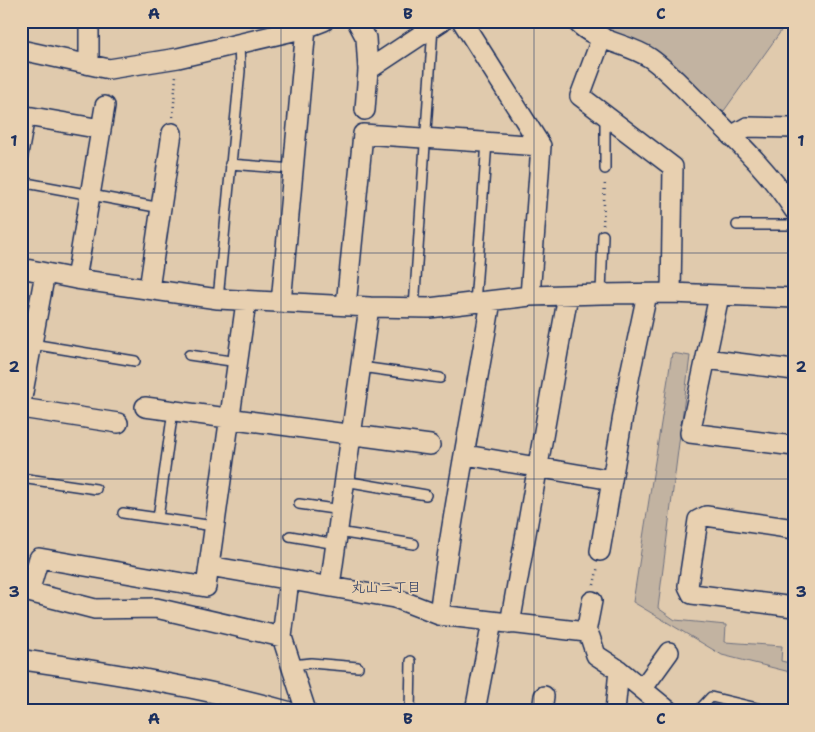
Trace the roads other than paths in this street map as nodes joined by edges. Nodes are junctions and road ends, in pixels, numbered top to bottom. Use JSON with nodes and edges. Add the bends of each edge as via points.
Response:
{"nodes":[{"id":1,"x":89,"y":21,"type":"edge"},
{"id":2,"x":324,"y":21,"type":"edge"},
{"id":3,"x":356,"y":21,"type":"edge"},
{"id":4,"x":462,"y":21,"type":"edge"},
{"id":5,"x":576,"y":21,"type":"edge"},
{"id":6,"x":437,"y":24,"type":"edge"},
{"id":7,"x":306,"y":28,"type":"junction"},
{"id":8,"x":263,"y":30,"type":"edge"},
{"id":9,"x":602,"y":37,"type":"junction"},
{"id":10,"x":239,"y":43,"type":"junction"},
{"id":11,"x":21,"y":50,"type":"edge"},
{"id":12,"x":89,"y":63,"type":"junction"},
{"id":13,"x":368,"y":70,"type":"junction"},
{"id":14,"x":105,"y":106,"type":"dead end"},
{"id":15,"x":365,"y":110,"type":"dead end"},
{"id":16,"x":605,"y":114,"type":"junction"},
{"id":17,"x":26,"y":116,"type":"edge"},
{"id":18,"x":794,"y":128,"type":"edge"},
{"id":19,"x":101,"y":129,"type":"junction"},
{"id":20,"x":172,"y":133,"type":"road end"},
{"id":21,"x":731,"y":136,"type":"junction"},
{"id":22,"x":427,"y":138,"type":"junction"},
{"id":23,"x":487,"y":142,"type":"junction"},
{"id":24,"x":542,"y":146,"type":"junction"},
{"id":25,"x":230,"y":164,"type":"junction"},
{"id":26,"x":21,"y":166,"type":"edge"},
{"id":27,"x":605,"y":169,"type":"road end"},
{"id":28,"x":294,"y":170,"type":"junction"},
{"id":29,"x":21,"y":182,"type":"edge"},
{"id":30,"x":90,"y":194,"type":"junction"},
{"id":31,"x":161,"y":208,"type":"junction"},
{"id":32,"x":794,"y":210,"type":"edge"},
{"id":33,"x":737,"y":225,"type":"dead end"},
{"id":34,"x":794,"y":225,"type":"edge"},
{"id":35,"x":602,"y":235,"type":"road end"},
{"id":36,"x":21,"y":268,"type":"edge"},
{"id":37,"x":45,"y":273,"type":"junction"},
{"id":38,"x":76,"y":279,"type":"junction"},
{"id":39,"x":149,"y":289,"type":"junction"},
{"id":40,"x":671,"y":293,"type":"junction"},
{"id":41,"x":601,"y":294,"type":"junction"},
{"id":42,"x":647,"y":294,"type":"junction"},
{"id":43,"x":568,"y":295,"type":"junction"},
{"id":44,"x":530,"y":296,"type":"junction"},
{"id":45,"x":719,"y":296,"type":"junction"},
{"id":46,"x":794,"y":298,"type":"edge"},
{"id":47,"x":218,"y":299,"type":"junction"},
{"id":48,"x":246,"y":302,"type":"junction"},
{"id":49,"x":483,"y":302,"type":"junction"},
{"id":50,"x":281,"y":303,"type":"junction"},
{"id":51,"x":346,"y":306,"type":"junction"},
{"id":52,"x":369,"y":307,"type":"junction"},
{"id":53,"x":414,"y":308,"type":"junction"},
{"id":54,"x":29,"y":334,"type":"edge"},
{"id":55,"x":189,"y":355,"type":"dead end"},
{"id":56,"x":706,"y":359,"type":"junction"},
{"id":57,"x":135,"y":361,"type":"dead end"},
{"id":58,"x":238,"y":362,"type":"junction"},
{"id":59,"x":360,"y":367,"type":"junction"},
{"id":60,"x":794,"y":370,"type":"edge"},
{"id":61,"x":440,"y":378,"type":"dead end"},
{"id":62,"x":21,"y":403,"type":"edge"},
{"id":63,"x":145,"y":407,"type":"dead end"},
{"id":64,"x":21,"y":408,"type":"edge"},
{"id":65,"x":173,"y":410,"type":"junction"},
{"id":66,"x":230,"y":417,"type":"junction"},
{"id":67,"x":118,"y":423,"type":"dead end"},
{"id":68,"x":351,"y":434,"type":"junction"},
{"id":69,"x":430,"y":445,"type":"dead end"},
{"id":70,"x":794,"y":446,"type":"edge"},
{"id":71,"x":466,"y":455,"type":"junction"},
{"id":72,"x":538,"y":467,"type":"junction"},
{"id":73,"x":21,"y":478,"type":"edge"},
{"id":74,"x":345,"y":480,"type":"junction"},
{"id":75,"x":612,"y":480,"type":"junction"},
{"id":76,"x":96,"y":489,"type":"dead end"},
{"id":77,"x":426,"y":495,"type":"dead end"},
{"id":78,"x":299,"y":504,"type":"dead end"},
{"id":79,"x":341,"y":510,"type":"junction"},
{"id":80,"x":123,"y":513,"type":"dead end"},
{"id":81,"x":158,"y":518,"type":"junction"},
{"id":82,"x":214,"y":526,"type":"junction"},
{"id":83,"x":794,"y":529,"type":"edge"},
{"id":84,"x":290,"y":536,"type":"dead end"},
{"id":85,"x":337,"y":538,"type":"junction"},
{"id":86,"x":414,"y":544,"type":"dead end"},
{"id":87,"x":600,"y":551,"type":"road end"},
{"id":88,"x":209,"y":566,"type":"junction"},
{"id":89,"x":289,"y":580,"type":"junction"},
{"id":90,"x":330,"y":586,"type":"junction"},
{"id":91,"x":25,"y":591,"type":"edge"},
{"id":92,"x":592,"y":601,"type":"road end"},
{"id":93,"x":794,"y":608,"type":"edge"},
{"id":94,"x":439,"y":614,"type":"junction"},
{"id":95,"x":501,"y":623,"type":"junction"},
{"id":96,"x":586,"y":632,"type":"junction"},
{"id":97,"x":282,"y":637,"type":"junction"},
{"id":98,"x":669,"y":652,"type":"dead end"},
{"id":99,"x":24,"y":660,"type":"dead end"},
{"id":100,"x":411,"y":661,"type":"dead end"},
{"id":101,"x":292,"y":665,"type":"junction"},
{"id":102,"x":358,"y":667,"type":"dead end"},
{"id":103,"x":619,"y":670,"type":"junction"},
{"id":104,"x":643,"y":688,"type":"junction"},
{"id":105,"x":754,"y":709,"type":"edge"},
{"id":106,"x":287,"y":711,"type":"edge"},
{"id":107,"x":306,"y":711,"type":"edge"},
{"id":108,"x":410,"y":711,"type":"edge"},
{"id":109,"x":475,"y":711,"type":"edge"},
{"id":110,"x":615,"y":711,"type":"edge"},
{"id":111,"x":670,"y":711,"type":"edge"},
{"id":112,"x":698,"y":711,"type":"edge"},
{"id":113,"x":769,"y":711,"type":"edge"}],
"edges":[{"from":1,"to":12,"type":"street"},
{"from":2,"to":7,"type":"street"},
{"from":3,"to":13,"type":"street","via":[[366,38]]},
{"from":4,"to":24,"type":"street"},
{"from":5,"to":9,"type":"street"},
{"from":6,"to":13,"type":"street"},
{"from":6,"to":22,"type":"lane"},
{"from":7,"to":8,"type":"street"},
{"from":7,"to":28,"type":"street"},
{"from":8,"to":10,"type":"street"},
{"from":9,"to":16,"type":"street","via":[[580,96]]},
{"from":9,"to":21,"type":"street","via":[[648,57],[663,68]]},
{"from":10,"to":12,"type":"street","via":[[178,58],[109,69]]},
{"from":10,"to":25,"type":"lane","via":[[240,71]]},
{"from":11,"to":12,"type":"street"},
{"from":13,"to":15,"type":"street"},
{"from":14,"to":19,"type":"street"},
{"from":16,"to":27,"type":"lane"},
{"from":16,"to":40,"type":"street","via":[[673,167]]},
{"from":17,"to":19,"type":"street"},
{"from":17,"to":26,"type":"lane"},
{"from":18,"to":21,"type":"street","via":[[747,127]]},
{"from":19,"to":30,"type":"street"},
{"from":20,"to":31,"type":"street"},
{"from":21,"to":32,"type":"street"},
{"from":22,"to":23,"type":"street"},
{"from":22,"to":51,"type":"street","via":[[363,134]]},
{"from":22,"to":53,"type":"lane"},
{"from":23,"to":24,"type":"street"},
{"from":23,"to":49,"type":"lane"},
{"from":24,"to":44,"type":"street"},
{"from":25,"to":28,"type":"lane"},
{"from":25,"to":47,"type":"lane"},
{"from":28,"to":50,"type":"street"},
{"from":29,"to":30,"type":"lane"},
{"from":30,"to":31,"type":"lane"},
{"from":30,"to":38,"type":"street"},
{"from":31,"to":39,"type":"street"},
{"from":33,"to":34,"type":"lane"},
{"from":35,"to":41,"type":"lane"},
{"from":36,"to":37,"type":"street"},
{"from":37,"to":38,"type":"street"},
{"from":37,"to":54,"type":"street"},
{"from":38,"to":39,"type":"street"},
{"from":39,"to":47,"type":"street"},
{"from":40,"to":42,"type":"street"},
{"from":40,"to":45,"type":"street"},
{"from":41,"to":42,"type":"street"},
{"from":41,"to":43,"type":"street"},
{"from":42,"to":75,"type":"street"},
{"from":43,"to":44,"type":"street"},
{"from":43,"to":72,"type":"street"},
{"from":44,"to":49,"type":"street"},
{"from":45,"to":46,"type":"street"},
{"from":45,"to":56,"type":"street"},
{"from":47,"to":48,"type":"street"},
{"from":48,"to":50,"type":"street"},
{"from":48,"to":58,"type":"street"},
{"from":49,"to":53,"type":"street"},
{"from":49,"to":71,"type":"street"},
{"from":50,"to":51,"type":"street"},
{"from":51,"to":52,"type":"street"},
{"from":52,"to":53,"type":"street"},
{"from":52,"to":59,"type":"street"},
{"from":54,"to":57,"type":"lane"},
{"from":54,"to":62,"type":"street"},
{"from":55,"to":58,"type":"lane"},
{"from":56,"to":60,"type":"street"},
{"from":56,"to":70,"type":"street","via":[[690,433]]},
{"from":58,"to":66,"type":"street"},
{"from":59,"to":61,"type":"lane"},
{"from":59,"to":68,"type":"street"},
{"from":63,"to":65,"type":"street"},
{"from":64,"to":67,"type":"street"},
{"from":65,"to":66,"type":"street"},
{"from":65,"to":81,"type":"lane"},
{"from":66,"to":68,"type":"street"},
{"from":66,"to":82,"type":"street"},
{"from":68,"to":69,"type":"street"},
{"from":68,"to":74,"type":"street"},
{"from":71,"to":72,"type":"street"},
{"from":71,"to":94,"type":"street"},
{"from":72,"to":75,"type":"street"},
{"from":72,"to":95,"type":"street"},
{"from":73,"to":76,"type":"lane"},
{"from":74,"to":77,"type":"lane"},
{"from":74,"to":79,"type":"street"},
{"from":75,"to":87,"type":"street"},
{"from":78,"to":79,"type":"lane"},
{"from":79,"to":85,"type":"street"},
{"from":80,"to":81,"type":"lane"},
{"from":81,"to":82,"type":"lane"},
{"from":82,"to":88,"type":"street"},
{"from":83,"to":93,"type":"street","via":[[706,516],[698,520],[688,586],[692,594]]},
{"from":84,"to":85,"type":"lane"},
{"from":85,"to":86,"type":"lane"},
{"from":85,"to":90,"type":"street"},
{"from":88,"to":89,"type":"street"},
{"from":88,"to":91,"type":"street","via":[[206,587],[39,558]]},
{"from":89,"to":90,"type":"street"},
{"from":89,"to":97,"type":"street"},
{"from":90,"to":94,"type":"street","via":[[395,598]]},
{"from":91,"to":97,"type":"street","via":[[96,609],[156,608]]},
{"from":92,"to":96,"type":"street"},
{"from":94,"to":95,"type":"street"},
{"from":95,"to":96,"type":"street"},
{"from":95,"to":109,"type":"street"},
{"from":96,"to":103,"type":"street","via":[[596,655]]},
{"from":97,"to":101,"type":"street"},
{"from":98,"to":104,"type":"street"},
{"from":99,"to":106,"type":"street","via":[[176,684]]},
{"from":100,"to":108,"type":"lane"},
{"from":101,"to":102,"type":"lane","via":[[311,663]]},
{"from":101,"to":107,"type":"street"},
{"from":103,"to":104,"type":"street"},
{"from":103,"to":110,"type":"street"},
{"from":104,"to":111,"type":"street"},
{"from":105,"to":112,"type":"lane","via":[[711,697]]},
{"from":105,"to":113,"type":"lane"}]}
